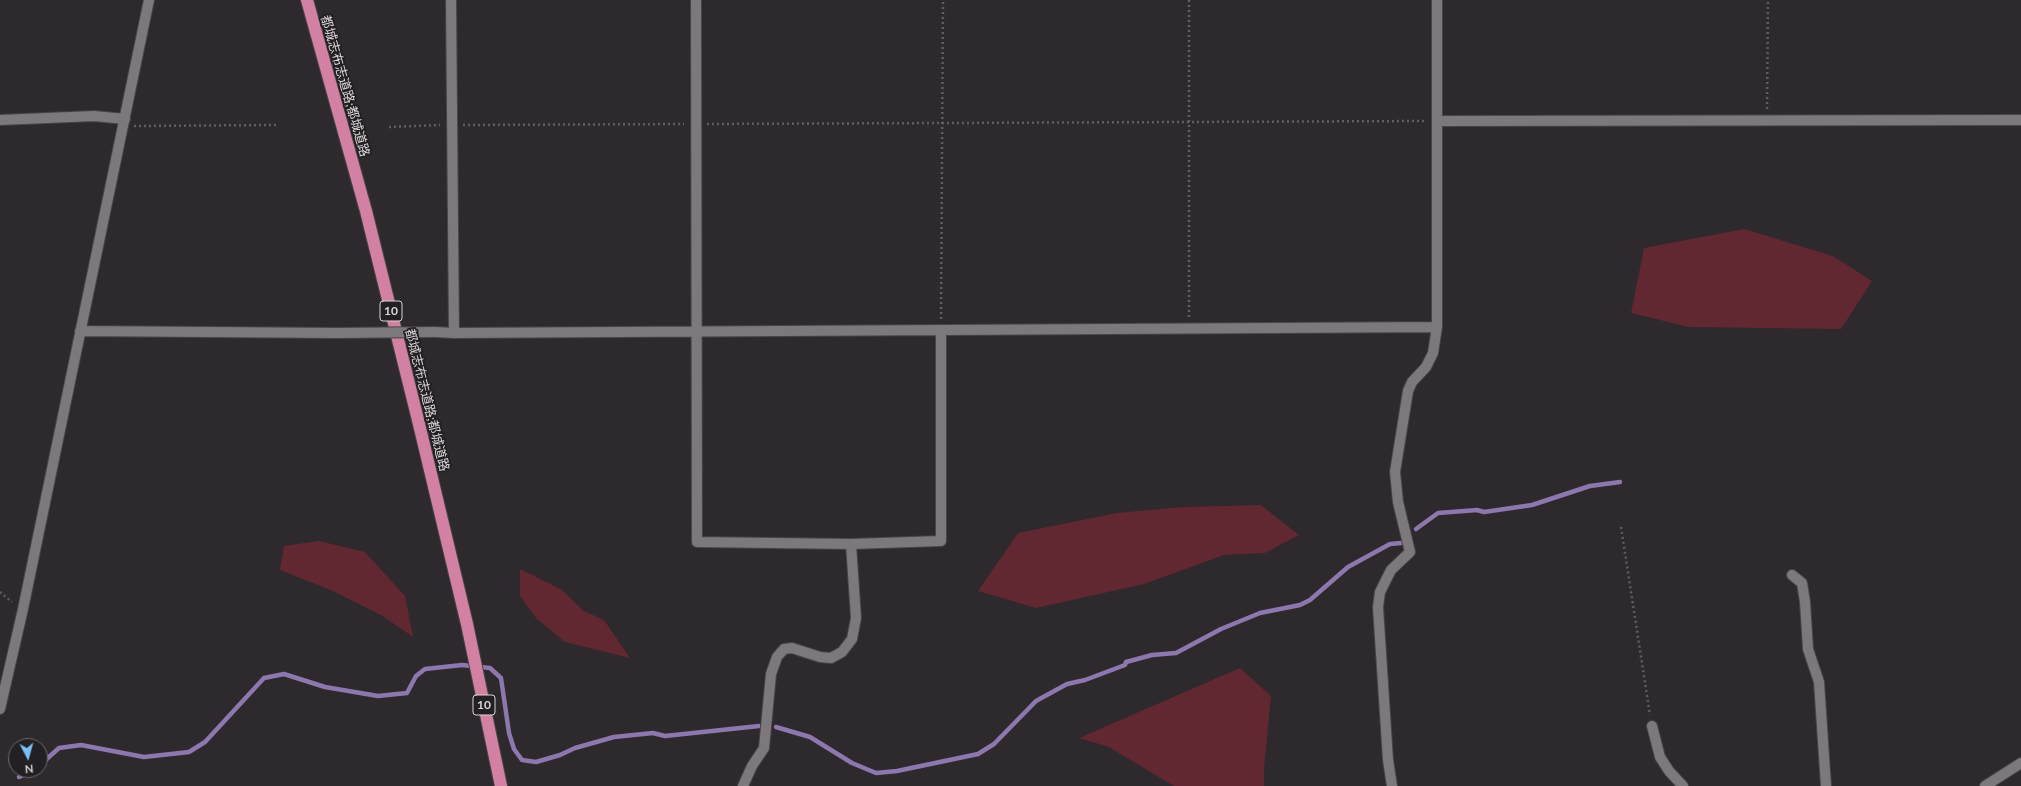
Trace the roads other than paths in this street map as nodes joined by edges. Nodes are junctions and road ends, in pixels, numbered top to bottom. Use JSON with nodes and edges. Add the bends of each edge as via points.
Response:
{"nodes":[{"id":1,"x":149,"y":0,"type":"edge"},
{"id":2,"x":307,"y":0,"type":"edge"},
{"id":3,"x":451,"y":0,"type":"edge"},
{"id":4,"x":696,"y":0,"type":"edge"},
{"id":5,"x":1437,"y":0,"type":"edge"},
{"id":6,"x":0,"y":120,"type":"edge"},
{"id":7,"x":1437,"y":120,"type":"junction"},
{"id":8,"x":2021,"y":120,"type":"edge"},
{"id":9,"x":124,"y":122,"type":"junction"},
{"id":10,"x":1437,"y":327,"type":"junction"},
{"id":11,"x":80,"y":331,"type":"junction"},
{"id":12,"x":941,"y":331,"type":"junction"},
{"id":13,"x":454,"y":332,"type":"junction"},
{"id":14,"x":697,"y":333,"type":"junction"},
{"id":15,"x":851,"y":544,"type":"junction"},
{"id":16,"x":1792,"y":575,"type":"dead end"},
{"id":17,"x":0,"y":709,"type":"edge"},
{"id":18,"x":1652,"y":726,"type":"road end"},
{"id":19,"x":2021,"y":763,"type":"edge"},
{"id":20,"x":501,"y":786,"type":"edge"},
{"id":21,"x":743,"y":786,"type":"edge"},
{"id":22,"x":1392,"y":786,"type":"edge"},
{"id":23,"x":1683,"y":786,"type":"edge"},
{"id":24,"x":1826,"y":786,"type":"edge"},
{"id":25,"x":1985,"y":786,"type":"edge"}],
"edges":[{"from":1,"to":9,"type":"street"},
{"from":2,"to":20,"type":"highway","name":"都城志布志道路;都城道路","number":"10","via":[[368,219],[467,624]]},
{"from":3,"to":13,"type":"street"},
{"from":4,"to":14,"type":"street"},
{"from":5,"to":7,"type":"street"},
{"from":6,"to":9,"type":"street","via":[[88,116]]},
{"from":7,"to":8,"type":"street"},
{"from":7,"to":10,"type":"street"},
{"from":9,"to":11,"type":"street"},
{"from":10,"to":12,"type":"street"},
{"from":10,"to":22,"type":"street","via":[[1433,353],[1408,391],[1396,465],[1398,502],[1410,552],[1391,570],[1380,592],[1378,607]]},
{"from":11,"to":13,"type":"street","bridge":true},
{"from":11,"to":17,"type":"street"},
{"from":12,"to":14,"type":"street"},
{"from":12,"to":15,"type":"street","via":[[940,542]]},
{"from":13,"to":14,"type":"street"},
{"from":14,"to":15,"type":"street","via":[[697,542]]},
{"from":15,"to":21,"type":"street","via":[[856,618],[852,639],[842,652],[831,658],[792,648],[784,649],[777,657],[770,674],[764,748]]},
{"from":16,"to":24,"type":"street","via":[[1802,583],[1808,649],[1819,682]]},
{"from":18,"to":23,"type":"street","via":[[1660,757]]},
{"from":19,"to":25,"type":"street"}]}
